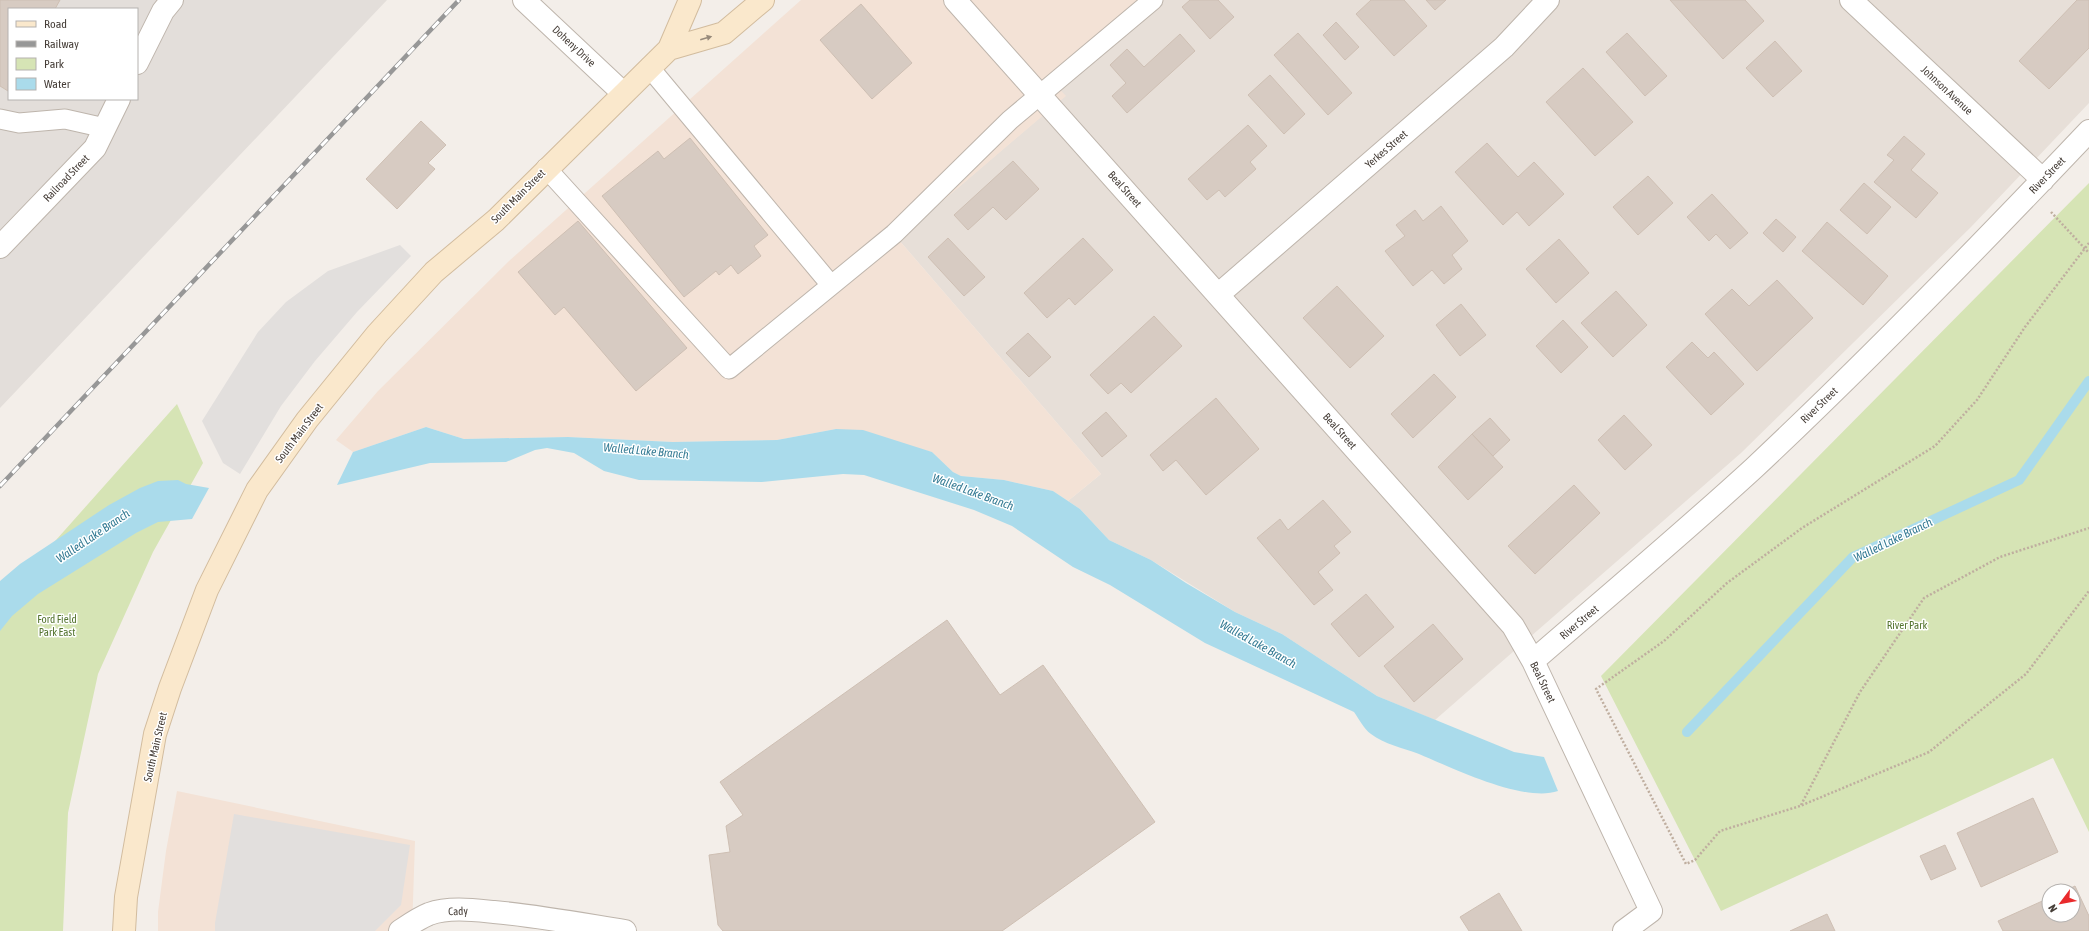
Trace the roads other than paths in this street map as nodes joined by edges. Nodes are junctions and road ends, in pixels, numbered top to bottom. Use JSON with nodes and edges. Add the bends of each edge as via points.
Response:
{"nodes":[{"id":1,"x":172,"y":0,"type":"edge"},
{"id":2,"x":524,"y":0,"type":"edge"},
{"id":3,"x":690,"y":0,"type":"edge"},
{"id":4,"x":763,"y":0,"type":"edge"},
{"id":5,"x":955,"y":0,"type":"edge"},
{"id":6,"x":1153,"y":0,"type":"edge"},
{"id":7,"x":1548,"y":0,"type":"edge"},
{"id":8,"x":1851,"y":0,"type":"edge"},
{"id":9,"x":668,"y":49,"type":"junction"},
{"id":10,"x":138,"y":61,"type":"edge"},
{"id":11,"x":649,"y":67,"type":"junction"},
{"id":12,"x":623,"y":93,"type":"junction"},
{"id":13,"x":1041,"y":96,"type":"junction"},
{"id":14,"x":119,"y":100,"type":"edge"},
{"id":15,"x":0,"y":119,"type":"edge"},
{"id":16,"x":105,"y":128,"type":"junction"},
{"id":17,"x":2089,"y":131,"type":"edge"},
{"id":18,"x":546,"y":168,"type":"junction"},
{"id":19,"x":2037,"y":186,"type":"junction"},
{"id":20,"x":0,"y":247,"type":"edge"},
{"id":21,"x":831,"y":286,"type":"junction"},
{"id":22,"x":1219,"y":294,"type":"junction"},
{"id":23,"x":1533,"y":661,"type":"junction"},
{"id":24,"x":124,"y":931,"type":"edge"},
{"id":25,"x":400,"y":931,"type":"edge"},
{"id":26,"x":625,"y":931,"type":"edge"},
{"id":27,"x":1624,"y":931,"type":"edge"}],
"edges":[{"from":1,"to":10,"type":"street","via":[[163,11]]},
{"from":2,"to":12,"type":"street","name":"Doheny Drive"},
{"from":3,"to":9,"type":"street","name":"South Main Street"},
{"from":9,"to":4,"type":"street","name":"South Main Street","one_way":true,"via":[[724,33]]},
{"from":5,"to":13,"type":"street","name":"Beal Street"},
{"from":6,"to":13,"type":"lane"},
{"from":7,"to":22,"type":"street","name":"Yerkes Street","via":[[1504,47]]},
{"from":8,"to":19,"type":"street","name":"Johnson Avenue"},
{"from":9,"to":11,"type":"street","name":"South Main Street"},
{"from":11,"to":12,"type":"street","name":"South Main Street"},
{"from":11,"to":21,"type":"lane"},
{"from":12,"to":18,"type":"street","name":"South Main Street"},
{"from":13,"to":21,"type":"lane","via":[[1010,120],[894,234]]},
{"from":13,"to":22,"type":"street","name":"Beal Street"},
{"from":14,"to":16,"type":"street","name":"Railroad Street"},
{"from":15,"to":16,"type":"lane","via":[[18,123],[65,119]]},
{"from":16,"to":20,"type":"street","name":"Railroad Street","via":[[95,148]]},
{"from":17,"to":19,"type":"street","name":"River Street"},
{"from":18,"to":21,"type":"lane","via":[[728,369]]},
{"from":18,"to":24,"type":"street","name":"South Main Street","via":[[496,220],[434,272],[308,420],[257,490],[207,590],[155,734],[126,897]]},
{"from":19,"to":23,"type":"street","name":"River Street","via":[[1866,359],[1753,468]]},
{"from":22,"to":23,"type":"street","name":"Beal Street","via":[[1513,626]]},
{"from":23,"to":27,"type":"street","name":"Beal Street","via":[[1651,911]]},
{"from":25,"to":26,"type":"street","name":"Cady","via":[[430,914],[471,910],[520,914]]}]}
